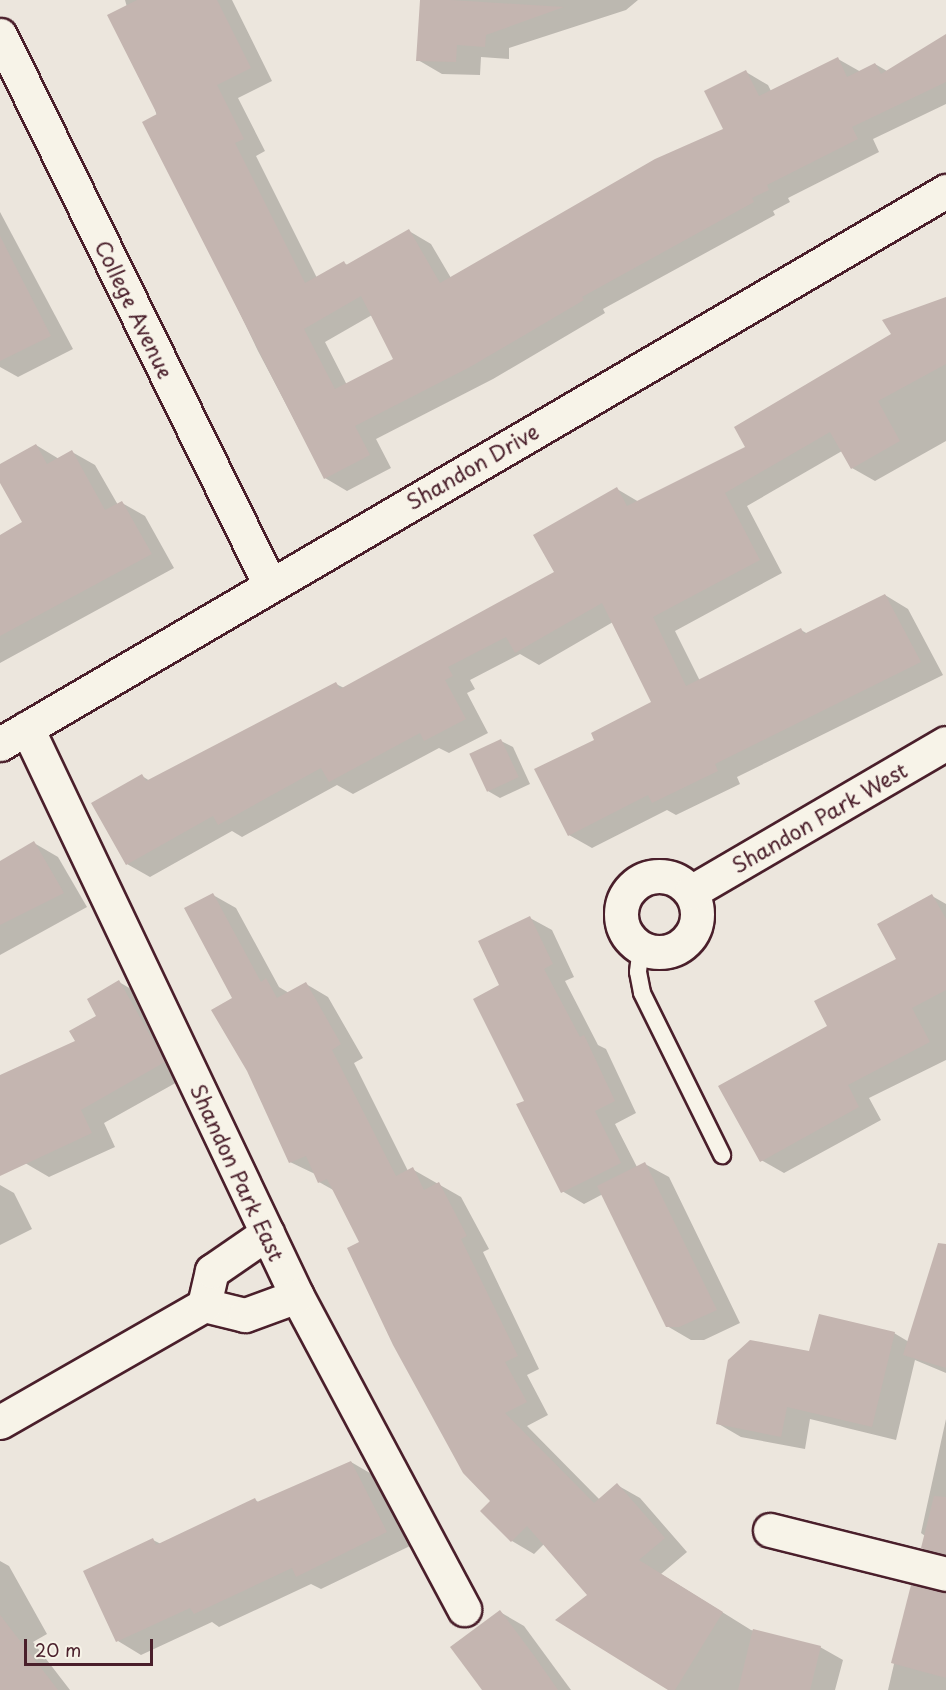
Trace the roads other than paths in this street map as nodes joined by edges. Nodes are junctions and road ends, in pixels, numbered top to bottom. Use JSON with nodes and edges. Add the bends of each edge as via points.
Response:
{"nodes":[{"id":1,"x":0,"y":35,"type":"edge"},
{"id":2,"x":946,"y":191,"type":"edge"},
{"id":3,"x":269,"y":583,"type":"junction"},
{"id":4,"x":14,"y":736,"type":"edge"},
{"id":5,"x":946,"y":743,"type":"edge"},
{"id":6,"x":691,"y":892,"type":"junction"},
{"id":7,"x":641,"y":947,"type":"junction"},
{"id":8,"x":722,"y":1155,"type":"dead end"},
{"id":9,"x":267,"y":1233,"type":"junction"},
{"id":10,"x":297,"y":1296,"type":"junction"},
{"id":11,"x":204,"y":1305,"type":"junction"},
{"id":12,"x":0,"y":1422,"type":"edge"},
{"id":13,"x":770,"y":1530,"type":"dead end"},
{"id":14,"x":946,"y":1574,"type":"edge"},
{"id":15,"x":464,"y":1609,"type":"dead end"}],
"edges":[{"from":1,"to":3,"type":"street","name":"College Avenue"},
{"from":2,"to":3,"type":"street","name":"Shandon Drive"},
{"from":3,"to":4,"type":"street","name":"Shandon Drive"},
{"from":4,"to":9,"type":"street","name":"Shandon Park East"},
{"from":5,"to":6,"type":"street","name":"Shandon Park West"},
{"from":6,"to":7,"type":"street","via":[[698,916],[689,938],[669,951]]},
{"from":6,"to":7,"type":"street","via":[[676,880],[656,876],[633,886],[625,897],[622,923]]},
{"from":7,"to":8,"type":"lane","via":[[638,972],[642,993]]},
{"from":9,"to":10,"type":"street","name":"Shandon Park East"},
{"from":9,"to":11,"type":"street","via":[[212,1271]]},
{"from":10,"to":11,"type":"street","via":[[245,1315]]},
{"from":10,"to":15,"type":"street","name":"Shandon Park East"},
{"from":11,"to":12,"type":"street"},
{"from":13,"to":14,"type":"street"}]}
